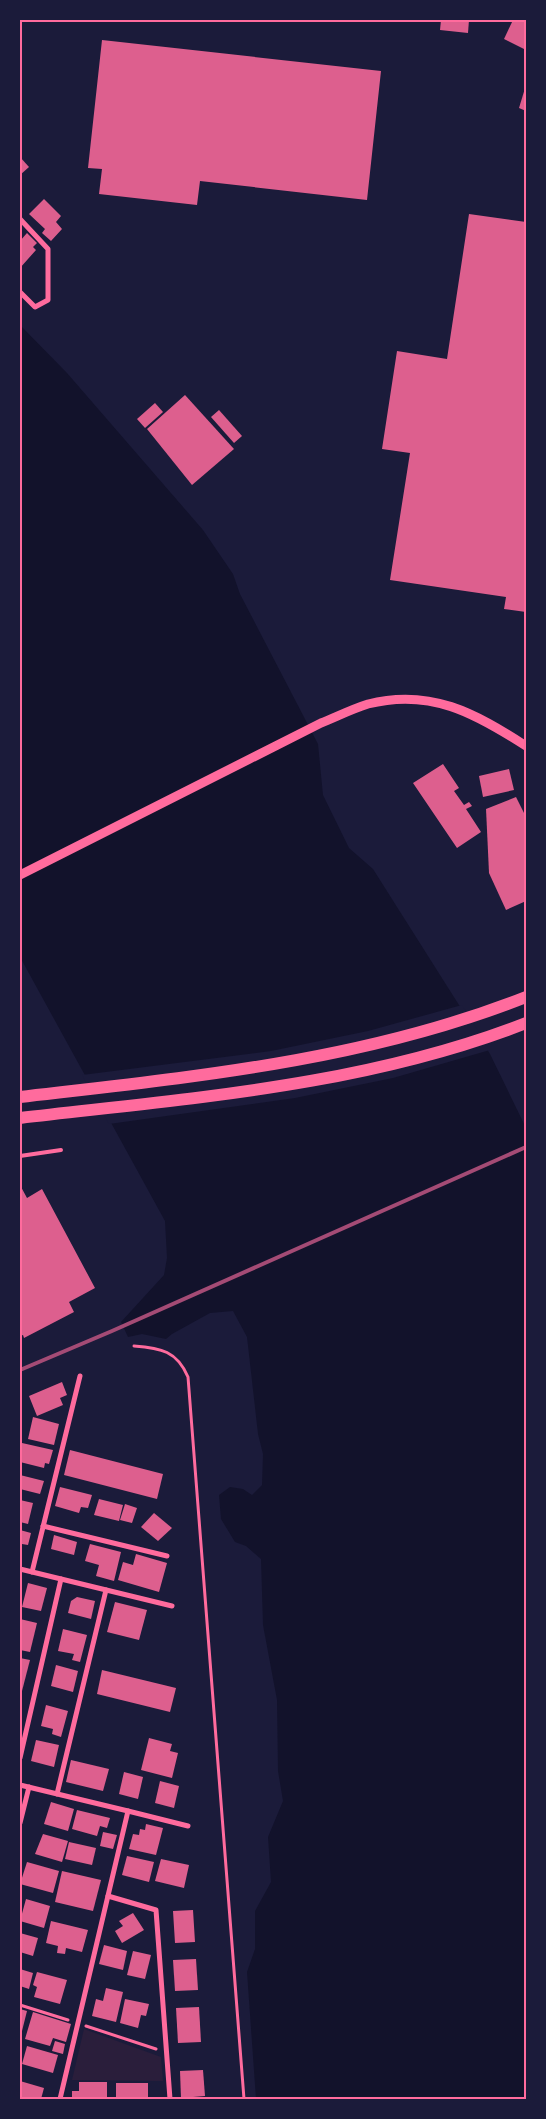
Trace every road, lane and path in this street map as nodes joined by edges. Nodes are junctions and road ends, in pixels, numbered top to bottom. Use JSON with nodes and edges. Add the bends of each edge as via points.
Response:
{"nodes":[{"id":1,"x":20,"y":219,"type":"edge"},
{"id":2,"x":20,"y":292,"type":"edge"},
{"id":3,"x":526,"y":746,"type":"edge"},
{"id":4,"x":20,"y":875,"type":"edge"},
{"id":5,"x":526,"y":997,"type":"edge"},
{"id":6,"x":526,"y":1023,"type":"edge"},
{"id":7,"x":20,"y":1097,"type":"edge"},
{"id":8,"x":20,"y":1118,"type":"edge"},
{"id":9,"x":61,"y":1150,"type":"dead end"},
{"id":10,"x":20,"y":1156,"type":"edge"},
{"id":11,"x":134,"y":1346,"type":"dead end"},
{"id":12,"x":80,"y":1376,"type":"dead end"},
{"id":13,"x":43,"y":1526,"type":"junction"},
{"id":14,"x":167,"y":1556,"type":"dead end"},
{"id":15,"x":20,"y":1569,"type":"edge"},
{"id":16,"x":32,"y":1572,"type":"junction"},
{"id":17,"x":61,"y":1579,"type":"junction"},
{"id":18,"x":106,"y":1590,"type":"junction"},
{"id":19,"x":172,"y":1606,"type":"dead end"},
{"id":20,"x":20,"y":1758,"type":"edge"},
{"id":21,"x":20,"y":1785,"type":"edge"},
{"id":22,"x":29,"y":1787,"type":"junction"},
{"id":23,"x":57,"y":1794,"type":"junction"},
{"id":24,"x":128,"y":1811,"type":"junction"},
{"id":25,"x":20,"y":1823,"type":"edge"},
{"id":26,"x":188,"y":1826,"type":"dead end"},
{"id":27,"x":108,"y":1896,"type":"junction"},
{"id":28,"x":20,"y":2005,"type":"edge"},
{"id":29,"x":78,"y":2023,"type":"junction"},
{"id":30,"x":166,"y":2052,"type":"junction"},
{"id":31,"x":60,"y":2099,"type":"edge"},
{"id":32,"x":170,"y":2099,"type":"edge"},
{"id":33,"x":244,"y":2099,"type":"edge"}],
"edges":[{"from":1,"to":2,"type":"street","via":[[48,249],[48,300],[35,307]]},
{"from":3,"to":4,"type":"street","via":[[490,723],[461,709],[435,702],[394,699],[367,705],[321,723]]},
{"from":5,"to":7,"type":"highway","via":[[412,1036],[345,1052],[243,1070]]},
{"from":6,"to":8,"type":"highway","via":[[422,1057],[351,1074],[247,1091]]},
{"from":9,"to":10,"type":"lane"},
{"from":11,"to":33,"type":"path","via":[[157,1348],[169,1353],[183,1365],[188,1377]]},
{"from":12,"to":13,"type":"street"},
{"from":13,"to":14,"type":"street"},
{"from":13,"to":16,"type":"street"},
{"from":15,"to":16,"type":"street"},
{"from":16,"to":17,"type":"street"},
{"from":17,"to":18,"type":"street"},
{"from":17,"to":20,"type":"street"},
{"from":18,"to":19,"type":"street"},
{"from":18,"to":23,"type":"street"},
{"from":21,"to":22,"type":"street"},
{"from":22,"to":23,"type":"street"},
{"from":22,"to":25,"type":"street"},
{"from":23,"to":24,"type":"street"},
{"from":24,"to":26,"type":"street"},
{"from":24,"to":27,"type":"street"},
{"from":27,"to":29,"type":"street"},
{"from":27,"to":30,"type":"street","via":[[156,1910]]},
{"from":28,"to":29,"type":"path"},
{"from":29,"to":30,"type":"path"},
{"from":29,"to":31,"type":"street"},
{"from":30,"to":32,"type":"street"}]}
